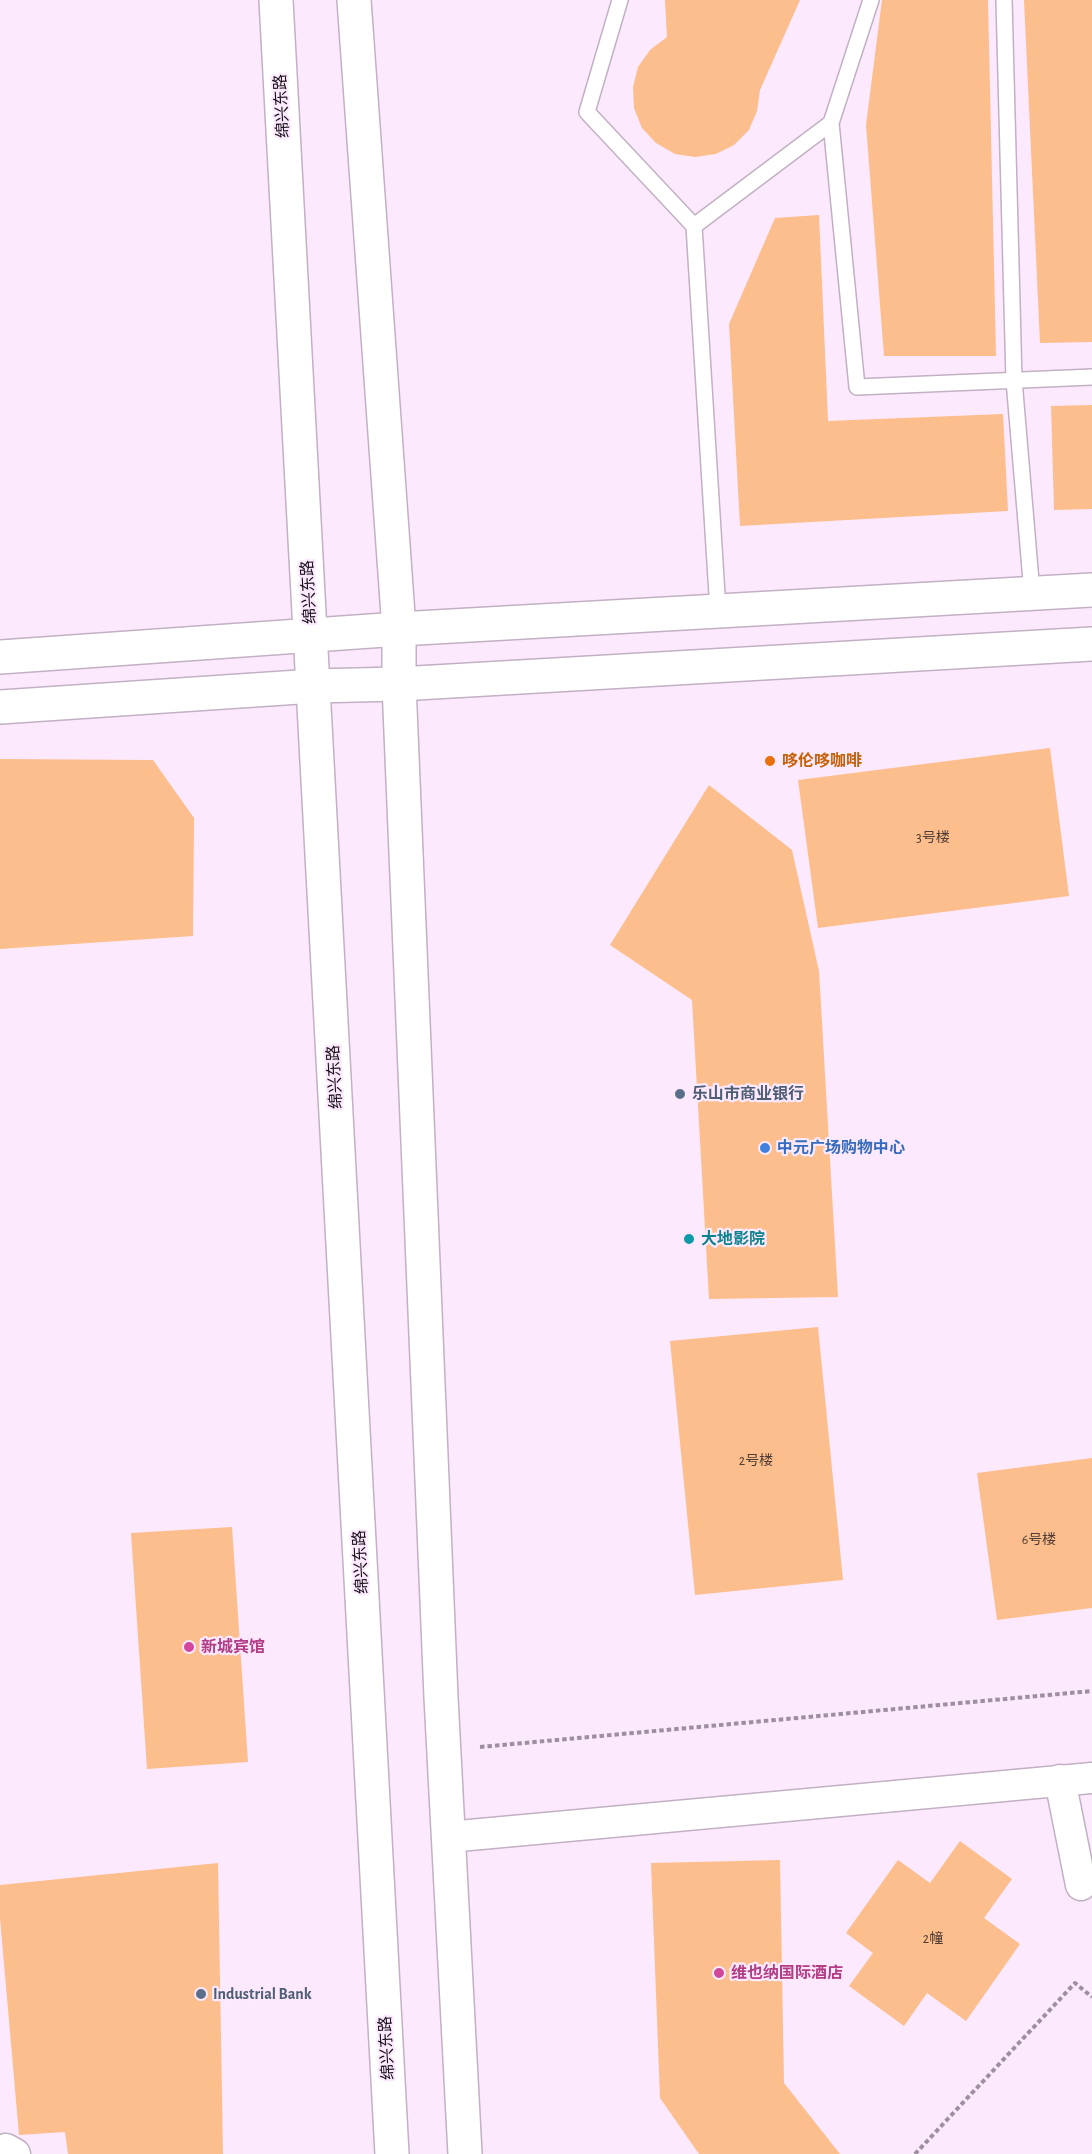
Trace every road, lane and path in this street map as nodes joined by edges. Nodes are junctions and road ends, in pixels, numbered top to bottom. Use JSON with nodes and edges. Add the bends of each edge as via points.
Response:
{"nodes":[{"id":1,"x":276,"y":0,"type":"edge"},
{"id":2,"x":354,"y":0,"type":"edge"},
{"id":3,"x":620,"y":0,"type":"edge"},
{"id":4,"x":871,"y":0,"type":"edge"},
{"id":5,"x":1004,"y":0,"type":"edge"},
{"id":6,"x":831,"y":123,"type":"junction"},
{"id":7,"x":694,"y":226,"type":"junction"},
{"id":8,"x":1092,"y":377,"type":"edge"},
{"id":9,"x":1014,"y":380,"type":"junction"},
{"id":10,"x":1092,"y":590,"type":"edge"},
{"id":11,"x":1032,"y":593,"type":"junction"},
{"id":12,"x":718,"y":611,"type":"junction"},
{"id":13,"x":399,"y":629,"type":"junction"},
{"id":14,"x":311,"y":636,"type":"junction"},
{"id":15,"x":1092,"y":644,"type":"edge"},
{"id":16,"x":0,"y":657,"type":"edge"},
{"id":17,"x":399,"y":684,"type":"junction"},
{"id":18,"x":314,"y":686,"type":"junction"},
{"id":19,"x":0,"y":707,"type":"edge"},
{"id":20,"x":1092,"y":1691,"type":"edge"},
{"id":21,"x":444,"y":1750,"type":"junction"},
{"id":22,"x":1092,"y":1778,"type":"edge"},
{"id":23,"x":1060,"y":1780,"type":"junction"},
{"id":24,"x":448,"y":1837,"type":"junction"},
{"id":25,"x":1081,"y":1885,"type":"dead end"},
{"id":26,"x":1092,"y":1997,"type":"edge"},
{"id":27,"x":0,"y":2154,"type":"edge"},
{"id":28,"x":15,"y":2154,"type":"edge"},
{"id":29,"x":392,"y":2154,"type":"edge"},
{"id":30,"x":465,"y":2154,"type":"edge"},
{"id":31,"x":915,"y":2154,"type":"edge"}],
"edges":[{"from":1,"to":14,"type":"main road","name":"绵兴东路"},
{"from":2,"to":13,"type":"main road"},
{"from":3,"to":7,"type":"lane","via":[[587,112]]},
{"from":4,"to":6,"type":"lane"},
{"from":5,"to":9,"type":"lane"},
{"from":6,"to":7,"type":"lane"},
{"from":6,"to":9,"type":"lane","via":[[857,387]]},
{"from":7,"to":12,"type":"lane"},
{"from":8,"to":9,"type":"lane"},
{"from":9,"to":11,"type":"lane"},
{"from":10,"to":11,"type":"main road"},
{"from":11,"to":12,"type":"main road"},
{"from":12,"to":13,"type":"main road"},
{"from":13,"to":14,"type":"main road"},
{"from":13,"to":17,"type":"main road"},
{"from":14,"to":16,"type":"main road"},
{"from":14,"to":18,"type":"main road","name":"绵兴东路"},
{"from":15,"to":17,"type":"main road"},
{"from":17,"to":18,"type":"main road"},
{"from":17,"to":21,"type":"main road"},
{"from":18,"to":19,"type":"main road"},
{"from":18,"to":29,"type":"main road","name":"绵兴东路"},
{"from":20,"to":21,"type":"path"},
{"from":21,"to":24,"type":"main road"},
{"from":22,"to":23,"type":"street"},
{"from":23,"to":24,"type":"street"},
{"from":23,"to":25,"type":"street"},
{"from":24,"to":30,"type":"main road"},
{"from":26,"to":31,"type":"path","via":[[1075,1983]]},
{"from":27,"to":28,"type":"street","via":[[6,2148]]}]}
